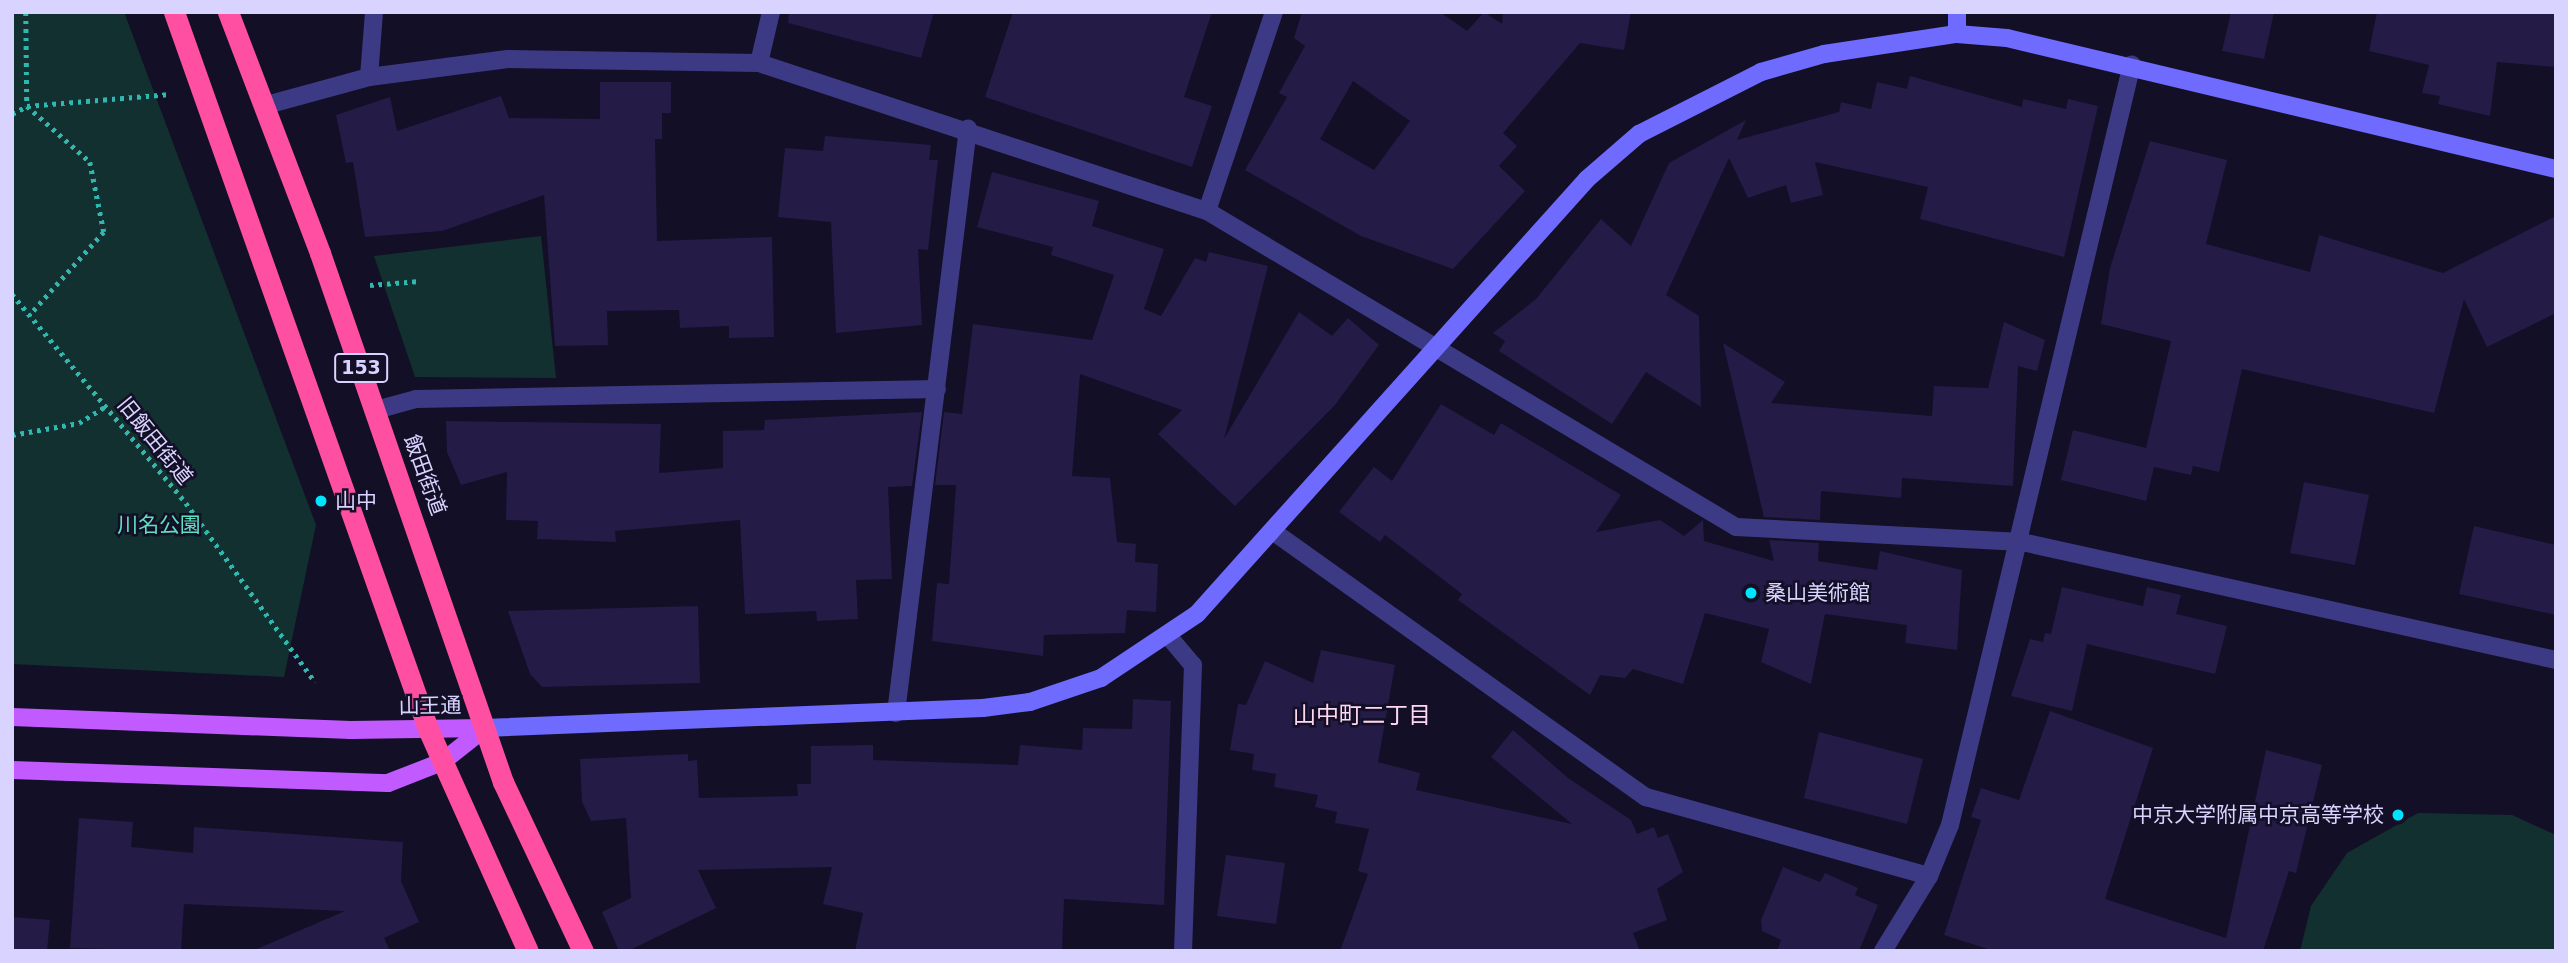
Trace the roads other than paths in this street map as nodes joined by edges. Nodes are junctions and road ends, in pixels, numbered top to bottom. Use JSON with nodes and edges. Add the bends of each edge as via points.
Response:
{"nodes":[{"id":1,"x":174,"y":12,"type":"edge"},
{"id":2,"x":228,"y":12,"type":"edge"},
{"id":3,"x":374,"y":12,"type":"edge"},
{"id":4,"x":771,"y":12,"type":"edge"},
{"id":5,"x":1274,"y":12,"type":"edge"},
{"id":6,"x":1957,"y":12,"type":"edge"},
{"id":7,"x":1957,"y":34,"type":"junction"},
{"id":8,"x":759,"y":63,"type":"junction"},
{"id":9,"x":2132,"y":64,"type":"junction"},
{"id":10,"x":369,"y":77,"type":"junction"},
{"id":11,"x":263,"y":106,"type":"junction"},
{"id":12,"x":968,"y":128,"type":"junction"},
{"id":13,"x":2556,"y":169,"type":"edge"},
{"id":14,"x":1207,"y":211,"type":"junction"},
{"id":15,"x":1434,"y":346,"type":"junction"},
{"id":16,"x":937,"y":388,"type":"junction"},
{"id":17,"x":376,"y":410,"type":"junction"},
{"id":18,"x":1273,"y":532,"type":"junction"},
{"id":19,"x":2022,"y":542,"type":"junction"},
{"id":20,"x":1170,"y":638,"type":"junction"},
{"id":21,"x":2556,"y":660,"type":"edge"},
{"id":22,"x":895,"y":713,"type":"junction"},
{"id":23,"x":12,"y":717,"type":"edge"},
{"id":24,"x":485,"y":728,"type":"junction"},
{"id":25,"x":428,"y":729,"type":"junction"},
{"id":26,"x":442,"y":762,"type":"junction"},
{"id":27,"x":12,"y":770,"type":"edge"},
{"id":28,"x":1929,"y":876,"type":"junction"},
{"id":29,"x":528,"y":951,"type":"edge"},
{"id":30,"x":583,"y":951,"type":"edge"},
{"id":31,"x":1183,"y":951,"type":"edge"},
{"id":32,"x":1883,"y":951,"type":"edge"}],
"edges":[{"from":1,"to":25,"type":"highway","number":"153"},
{"from":2,"to":11,"type":"highway","name":"飯田街道","number":"153"},
{"from":3,"to":10,"type":"street"},
{"from":4,"to":8,"type":"street"},
{"from":5,"to":14,"type":"street"},
{"from":6,"to":7,"type":"street"},
{"from":7,"to":9,"type":"street"},
{"from":7,"to":15,"type":"street","via":[[1824,54],[1761,72],[1639,134],[1587,179]]},
{"from":8,"to":10,"type":"street","via":[[508,59]]},
{"from":8,"to":12,"type":"street"},
{"from":9,"to":13,"type":"street"},
{"from":9,"to":19,"type":"street"},
{"from":10,"to":11,"type":"street"},
{"from":11,"to":17,"type":"highway","name":"飯田街道","number":"153"},
{"from":12,"to":14,"type":"street"},
{"from":12,"to":16,"type":"street"},
{"from":14,"to":15,"type":"street"},
{"from":15,"to":18,"type":"street"},
{"from":15,"to":19,"type":"street","via":[[1736,527]]},
{"from":16,"to":17,"type":"street","via":[[416,399]]},
{"from":16,"to":22,"type":"street"},
{"from":17,"to":24,"type":"highway","name":"飯田街道","number":"153"},
{"from":18,"to":20,"type":"street"},
{"from":18,"to":28,"type":"street","via":[[1646,797]]},
{"from":19,"to":21,"type":"street"},
{"from":19,"to":28,"type":"street","via":[[1950,825]]},
{"from":20,"to":22,"type":"street","via":[[1067,692],[983,708]]},
{"from":20,"to":31,"type":"street","via":[[1193,666]]},
{"from":22,"to":24,"type":"street"},
{"from":23,"to":25,"type":"main road","name":"山王通"},
{"from":24,"to":25,"type":"main road","name":"山王通"},
{"from":24,"to":26,"type":"main road","name":"山王通"},
{"from":24,"to":30,"type":"highway","name":"飯田街道","number":"153","via":[[515,810]]},
{"from":25,"to":26,"type":"highway","number":"153"},
{"from":26,"to":27,"type":"main road","name":"山王通","via":[[388,783],[327,786]]},
{"from":26,"to":29,"type":"highway","number":"153"},
{"from":28,"to":32,"type":"street"}]}
